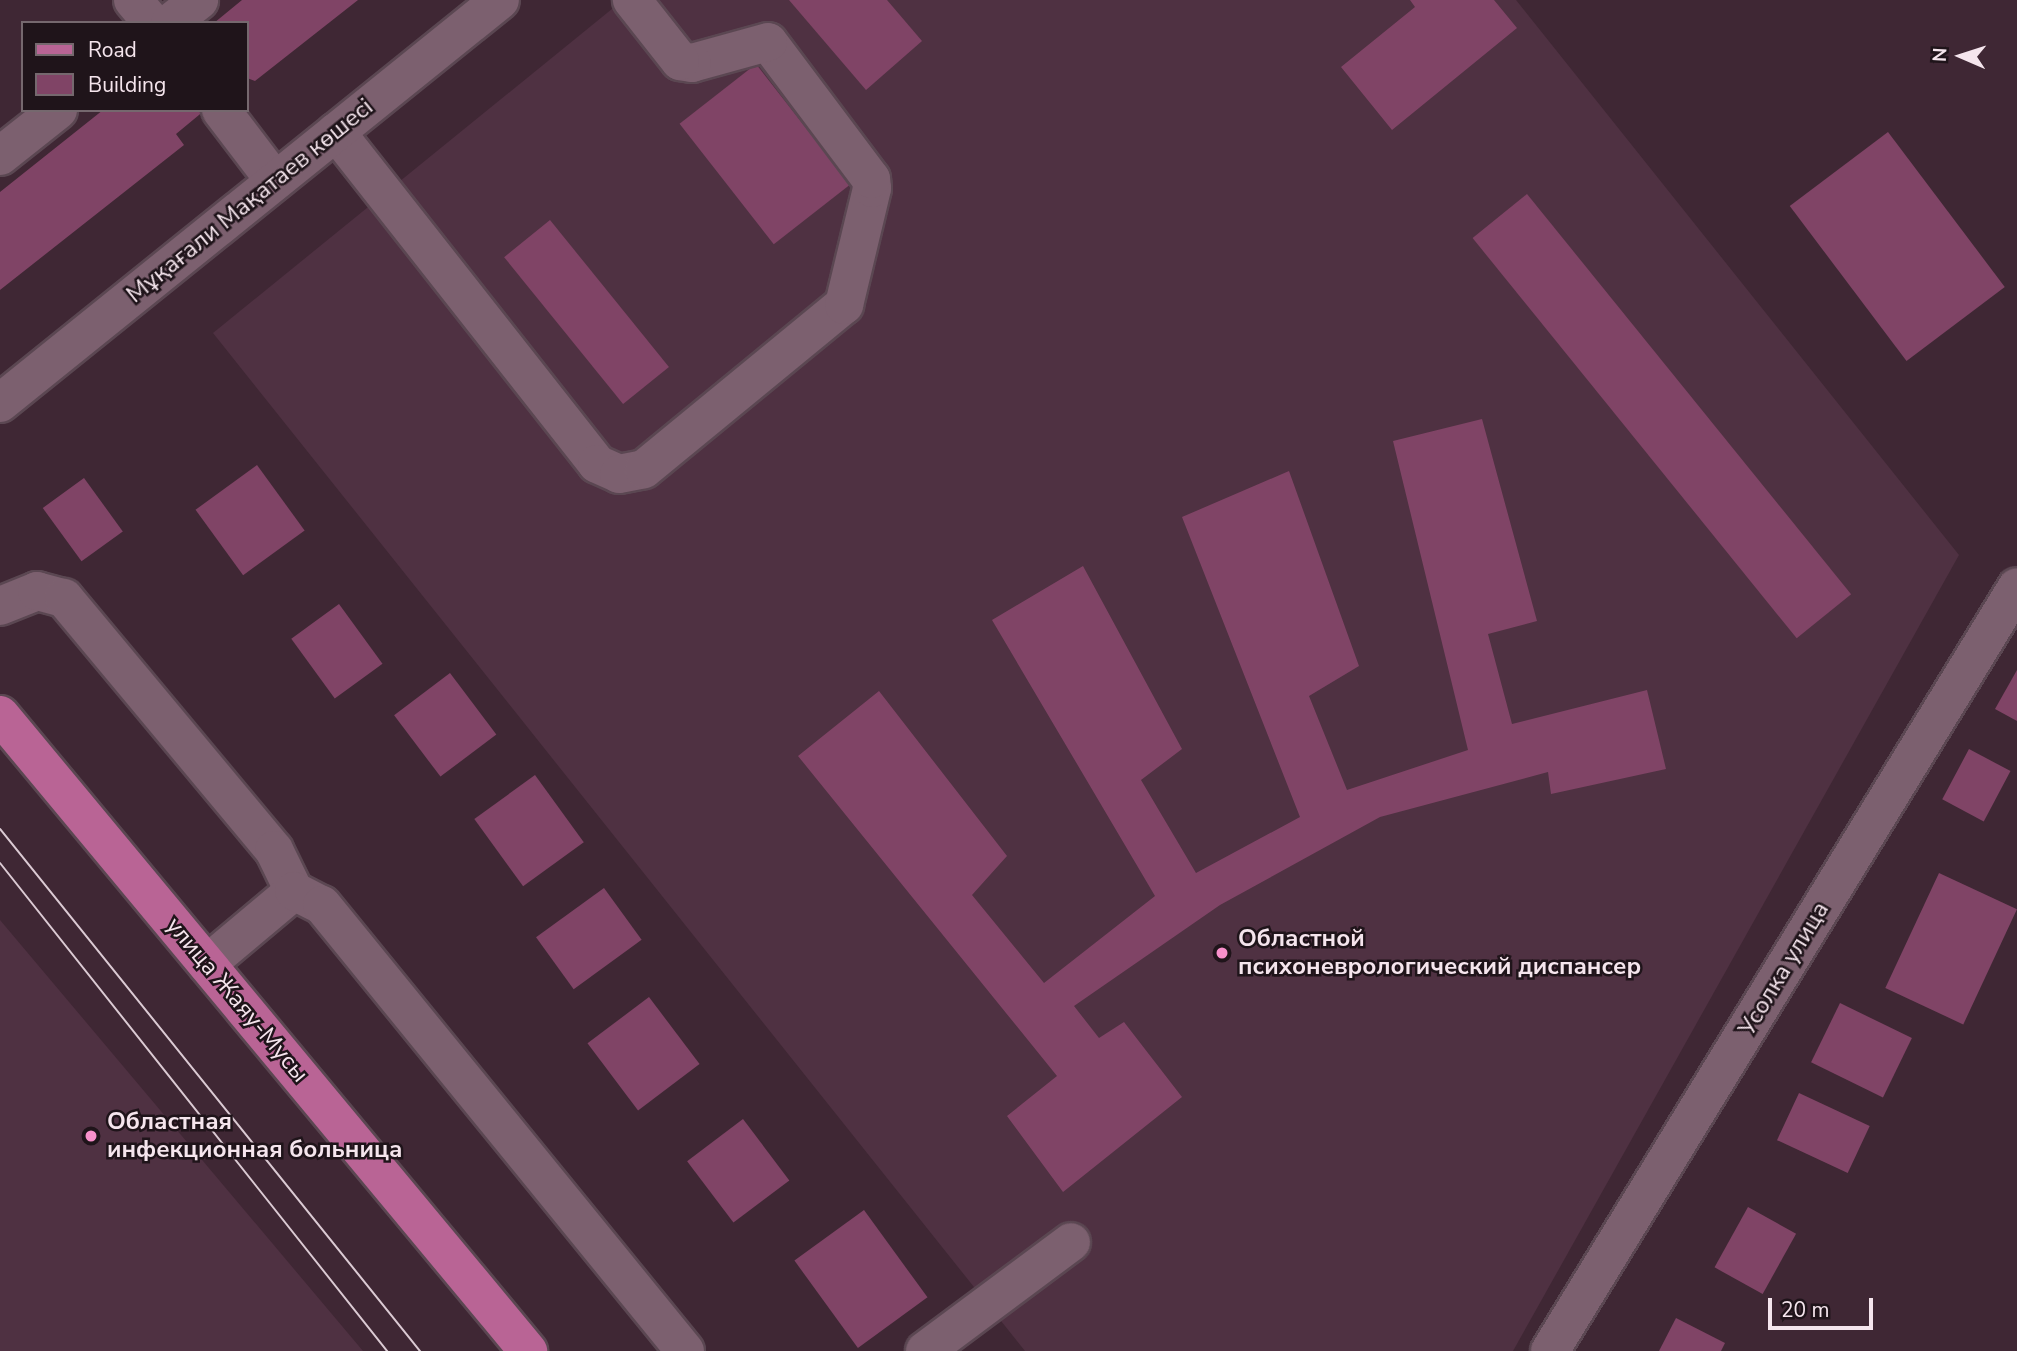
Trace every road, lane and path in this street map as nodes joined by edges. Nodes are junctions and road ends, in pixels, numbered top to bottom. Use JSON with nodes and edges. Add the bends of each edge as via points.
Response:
{"nodes":[{"id":1,"x":133,"y":0,"type":"edge"},
{"id":2,"x":199,"y":0,"type":"edge"},
{"id":3,"x":500,"y":0,"type":"edge"},
{"id":4,"x":632,"y":0,"type":"edge"},
{"id":5,"x":150,"y":21,"type":"edge"},
{"id":6,"x":173,"y":21,"type":"edge"},
{"id":7,"x":55,"y":112,"type":"edge"},
{"id":8,"x":223,"y":112,"type":"edge"},
{"id":9,"x":336,"y":132,"type":"junction"},
{"id":10,"x":0,"y":156,"type":"edge"},
{"id":11,"x":275,"y":181,"type":"junction"},
{"id":12,"x":0,"y":403,"type":"edge"},
{"id":13,"x":2017,"y":587,"type":"edge"},
{"id":14,"x":0,"y":606,"type":"edge"},
{"id":15,"x":0,"y":715,"type":"edge"},
{"id":16,"x":294,"y":891,"type":"junction"},
{"id":17,"x":207,"y":964,"type":"junction"},
{"id":18,"x":1071,"y":1242,"type":"dead end"},
{"id":19,"x":528,"y":1351,"type":"edge"},
{"id":20,"x":685,"y":1351,"type":"edge"},
{"id":21,"x":925,"y":1351,"type":"edge"},
{"id":22,"x":1550,"y":1351,"type":"edge"}],
"edges":[{"from":1,"to":5,"type":"street"},
{"from":2,"to":6,"type":"street"},
{"from":3,"to":9,"type":"street","name":"Мұқағали Мақатаев көшесі"},
{"from":4,"to":9,"type":"street","via":[[680,61],[692,63],[768,42],[871,179],[872,188],[844,305],[644,469],[619,474],[597,464]]},
{"from":7,"to":10,"type":"street"},
{"from":8,"to":11,"type":"street"},
{"from":9,"to":11,"type":"street","name":"Мұқағали Мақатаев көшесі"},
{"from":11,"to":12,"type":"street","name":"Мұқағали Мақатаев көшесі"},
{"from":13,"to":22,"type":"street","name":"Усолка улица"},
{"from":14,"to":16,"type":"street","via":[[37,591],[64,598],[274,850]]},
{"from":15,"to":17,"type":"main road","name":"улица Жаяу-Мусы"},
{"from":16,"to":17,"type":"street"},
{"from":16,"to":20,"type":"street","via":[[322,905]]},
{"from":17,"to":19,"type":"main road","name":"улица Жаяу-Мусы"},
{"from":18,"to":21,"type":"street"}]}
